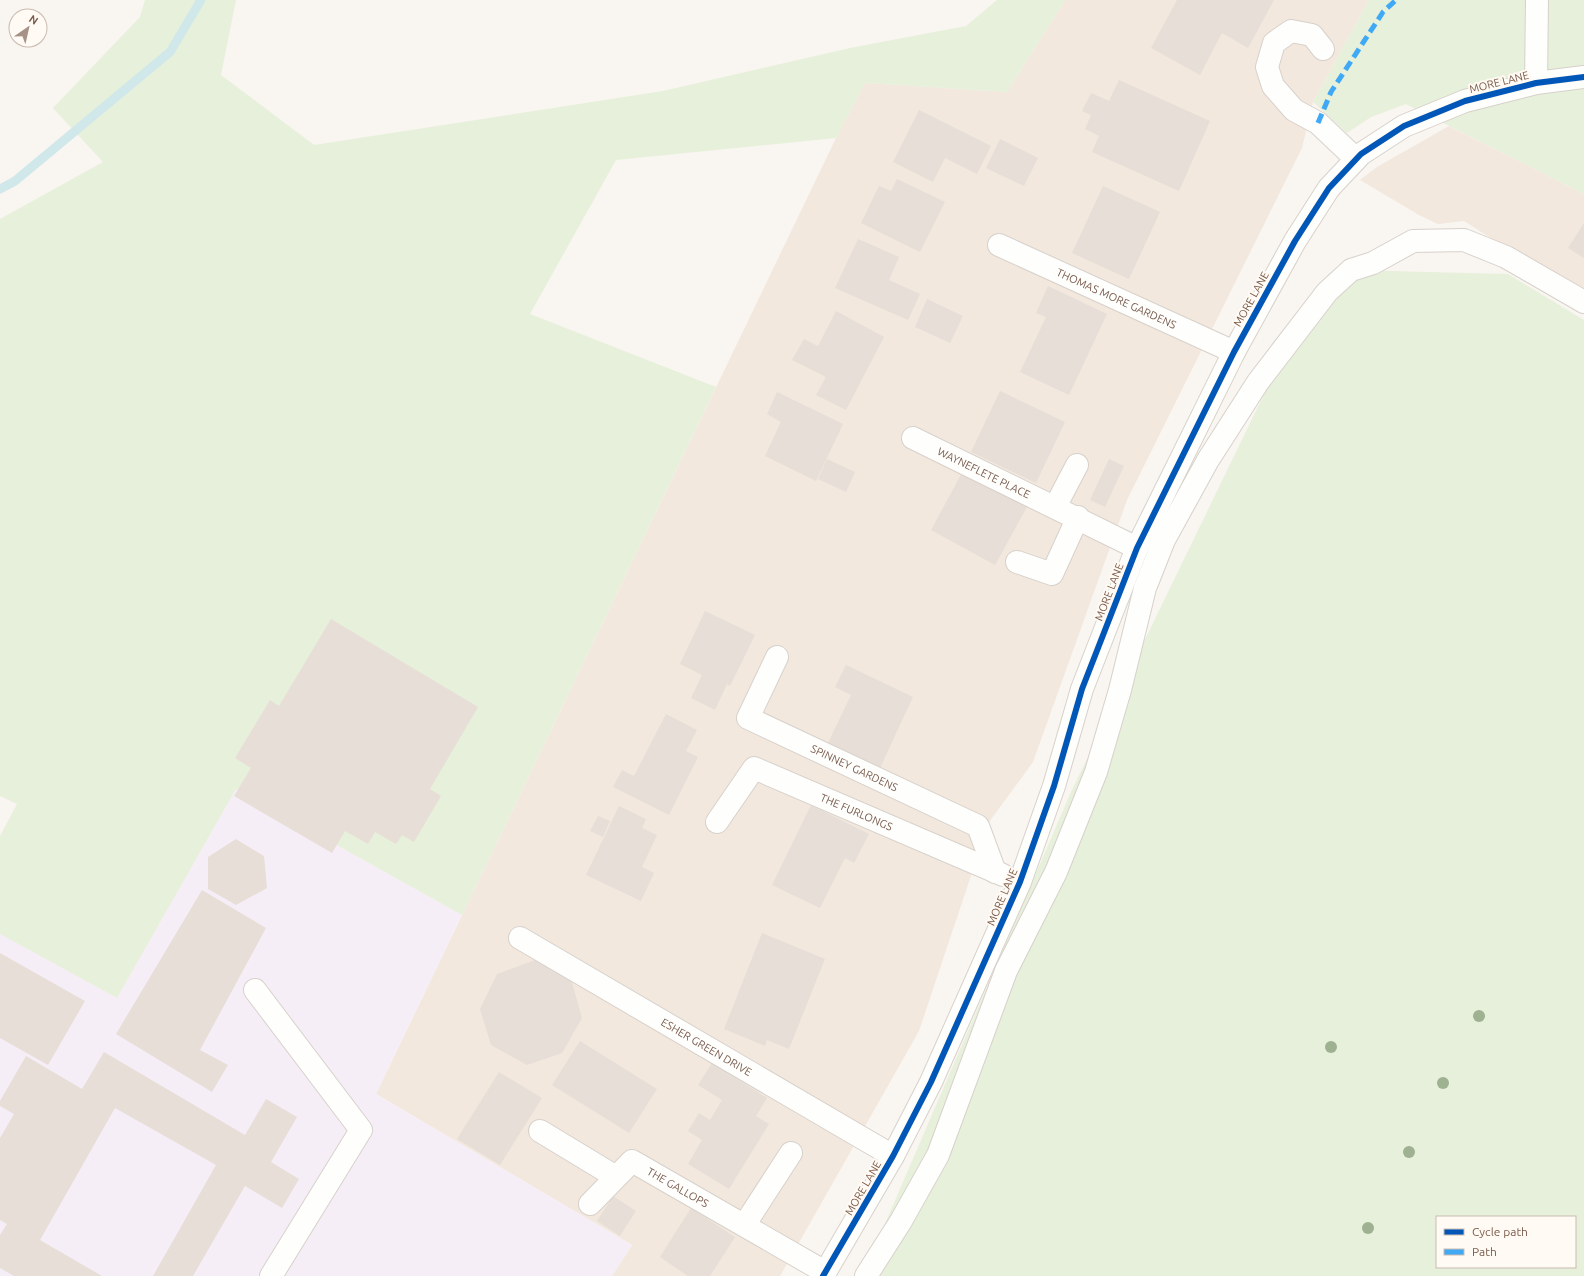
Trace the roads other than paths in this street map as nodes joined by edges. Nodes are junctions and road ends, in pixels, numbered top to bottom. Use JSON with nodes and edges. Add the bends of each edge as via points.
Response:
{"nodes":[{"id":1,"x":1537,"y":0,"type":"edge"},
{"id":2,"x":1323,"y":49,"type":"dead end"},
{"id":3,"x":1584,"y":77,"type":"edge"},
{"id":4,"x":1536,"y":83,"type":"junction"},
{"id":5,"x":1356,"y":159,"type":"junction"},
{"id":6,"x":1000,"y":245,"type":"dead end"},
{"id":7,"x":1584,"y":302,"type":"edge"},
{"id":8,"x":1234,"y":352,"type":"junction"},
{"id":9,"x":913,"y":438,"type":"dead end"},
{"id":10,"x":1077,"y":465,"type":"dead end"},
{"id":11,"x":1055,"y":507,"type":"junction"},
{"id":12,"x":1078,"y":517,"type":"junction"},
{"id":13,"x":1137,"y":548,"type":"junction"},
{"id":14,"x":1018,"y":562,"type":"dead end"},
{"id":15,"x":777,"y":657,"type":"dead end"},
{"id":16,"x":717,"y":822,"type":"dead end"},
{"id":17,"x":995,"y":872,"type":"junction"},
{"id":18,"x":1020,"y":882,"type":"junction"},
{"id":19,"x":520,"y":938,"type":"dead end"},
{"id":20,"x":255,"y":990,"type":"dead end"},
{"id":21,"x":540,"y":1131,"type":"dead end"},
{"id":22,"x":791,"y":1154,"type":"dead end"},
{"id":23,"x":893,"y":1156,"type":"junction"},
{"id":24,"x":616,"y":1178,"type":"junction"},
{"id":25,"x":590,"y":1204,"type":"dead end"},
{"id":26,"x":745,"y":1224,"type":"junction"},
{"id":27,"x":824,"y":1274,"type":"edge"},
{"id":28,"x":271,"y":1276,"type":"edge"},
{"id":29,"x":866,"y":1276,"type":"edge"}],
"edges":[{"from":1,"to":4,"type":"street","name":"MORE LANE"},
{"from":2,"to":5,"type":"street","via":[[1312,36],[1291,31],[1274,44],[1267,67],[1273,86],[1294,110],[1318,123]]},
{"from":3,"to":4,"type":"street","name":"MORE LANE"},
{"from":4,"to":5,"type":"street","name":"MORE LANE","via":[[1465,101],[1404,126]]},
{"from":5,"to":8,"type":"street","name":"MORE LANE","via":[[1329,188],[1295,241]]},
{"from":6,"to":8,"type":"street","name":"THOMAS MORE GARDENS"},
{"from":7,"to":29,"type":"street","via":[[1506,257],[1464,240],[1413,241],[1373,263],[1351,270],[1327,292],[1258,382],[1208,460],[1164,540],[1145,588],[1120,690],[1094,779],[1056,872],[1006,971],[938,1155]]},
{"from":8,"to":13,"type":"street","name":"MORE LANE"},
{"from":9,"to":11,"type":"street","name":"WAYNEFLETE PLACE"},
{"from":10,"to":11,"type":"street"},
{"from":11,"to":12,"type":"street","name":"WAYNEFLETE PLACE"},
{"from":12,"to":13,"type":"street","name":"WAYNEFLETE PLACE"},
{"from":12,"to":14,"type":"street","via":[[1052,574]]},
{"from":13,"to":18,"type":"street","name":"MORE LANE","via":[[1082,689],[1054,786]]},
{"from":15,"to":17,"type":"street","name":"SPINNEY GARDENS","via":[[748,718],[978,826]]},
{"from":16,"to":17,"type":"street","name":"THE FURLONGS","via":[[754,768]]},
{"from":17,"to":18,"type":"street","name":"THE FURLONGS"},
{"from":18,"to":23,"type":"street","name":"MORE LANE","via":[[931,1082]]},
{"from":19,"to":23,"type":"street","name":"ESHER GREEN DRIVE"},
{"from":20,"to":28,"type":"street","via":[[361,1130]]},
{"from":21,"to":24,"type":"street"},
{"from":22,"to":26,"type":"street"},
{"from":23,"to":27,"type":"street","name":"MORE LANE"},
{"from":24,"to":25,"type":"street","name":"THE GALLOPS"},
{"from":24,"to":26,"type":"street","name":"THE GALLOPS","via":[[632,1161]]},
{"from":26,"to":27,"type":"street","name":"THE GALLOPS"}]}
